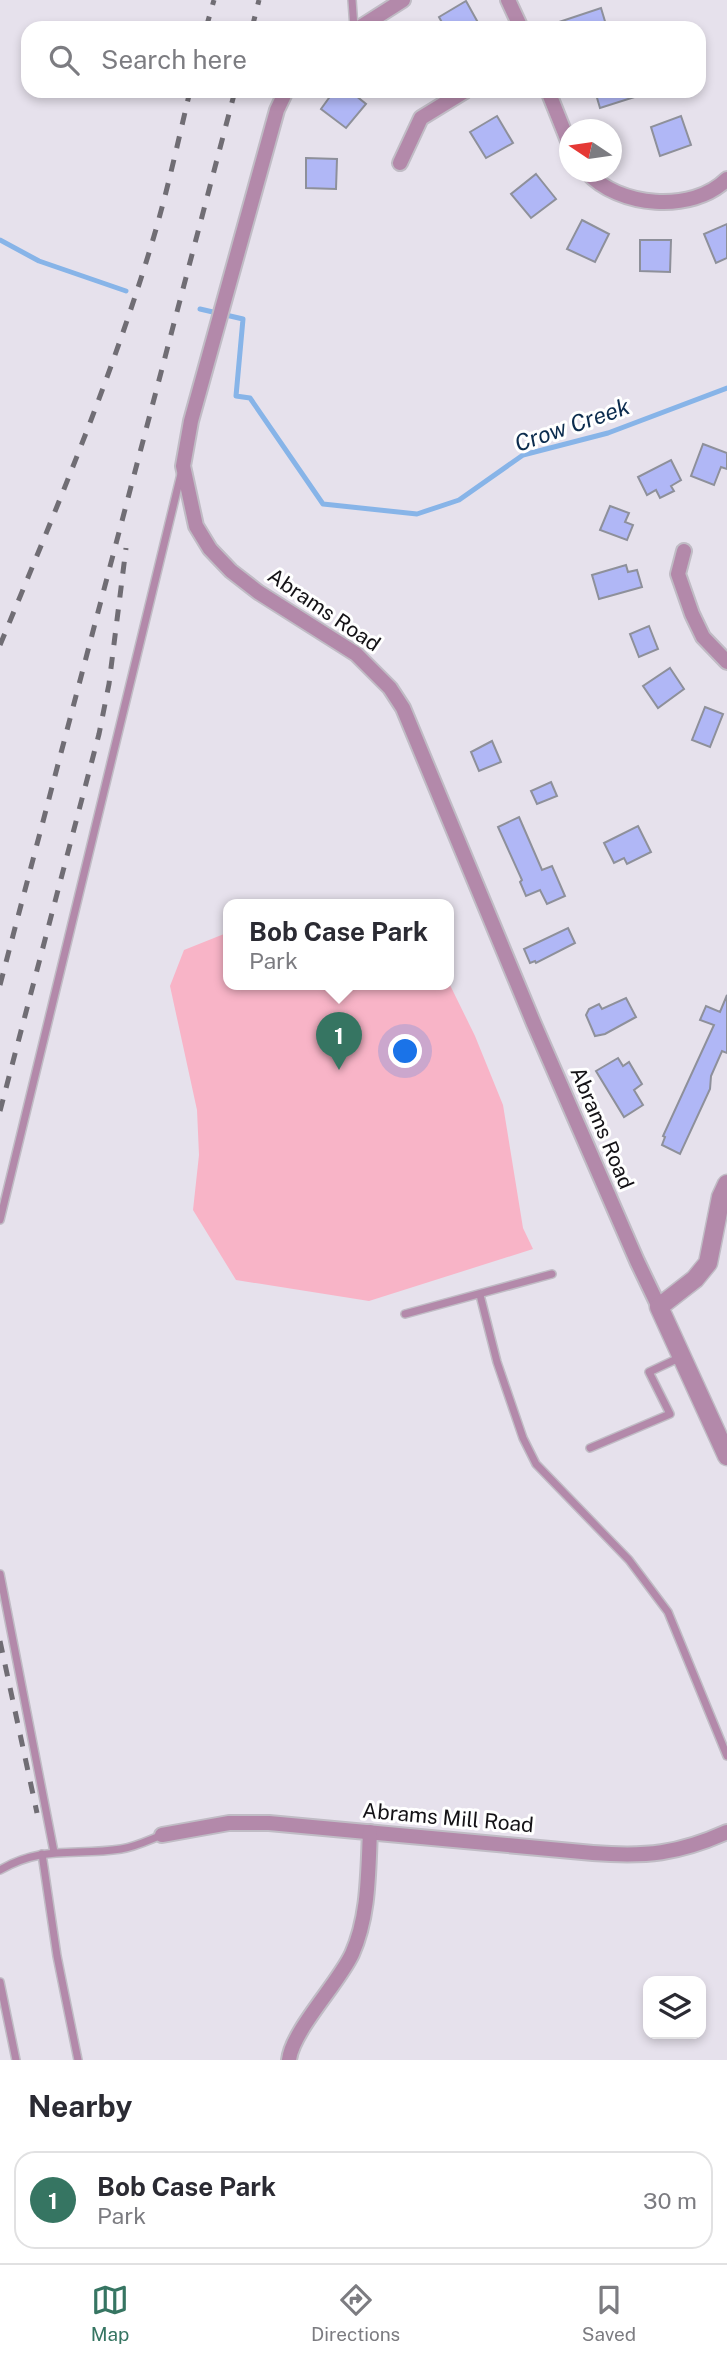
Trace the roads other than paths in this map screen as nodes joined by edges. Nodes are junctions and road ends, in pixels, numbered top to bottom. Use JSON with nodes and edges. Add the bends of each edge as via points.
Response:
{"nodes":[{"id":1,"x":352,"y":0,"type":"edge"},
{"id":2,"x":403,"y":0,"type":"edge"},
{"id":3,"x":508,"y":0,"type":"edge"},
{"id":4,"x":356,"y":21,"type":"edge"},
{"id":5,"x":368,"y":21,"type":"edge"},
{"id":6,"x":518,"y":21,"type":"edge"},
{"id":7,"x":283,"y":98,"type":"edge"},
{"id":8,"x":454,"y":98,"type":"edge"},
{"id":9,"x":551,"y":98,"type":"edge"},
{"id":10,"x":559,"y":120,"type":"edge"},
{"id":11,"x":400,"y":163,"type":"dead end"},
{"id":12,"x":727,"y":178,"type":"edge"},
{"id":13,"x":598,"y":182,"type":"edge"},
{"id":14,"x":183,"y":466,"type":"junction"},
{"id":15,"x":684,"y":551,"type":"dead end"},
{"id":16,"x":727,"y":662,"type":"edge"},
{"id":17,"x":727,"y":1184,"type":"edge"},
{"id":18,"x":0,"y":1220,"type":"edge"},
{"id":19,"x":552,"y":1274,"type":"dead end"},
{"id":20,"x":480,"y":1295,"type":"junction"},
{"id":21,"x":659,"y":1307,"type":"junction"},
{"id":22,"x":405,"y":1314,"type":"dead end"},
{"id":23,"x":682,"y":1357,"type":"junction"},
{"id":24,"x":590,"y":1448,"type":"dead end"},
{"id":25,"x":727,"y":1456,"type":"edge"},
{"id":26,"x":0,"y":1574,"type":"edge"},
{"id":27,"x":727,"y":1756,"type":"edge"},
{"id":28,"x":370,"y":1832,"type":"junction"},
{"id":29,"x":727,"y":1832,"type":"edge"},
{"id":30,"x":162,"y":1835,"type":"joint"},
{"id":31,"x":54,"y":1852,"type":"junction"},
{"id":32,"x":42,"y":1854,"type":"junction"},
{"id":33,"x":0,"y":1870,"type":"edge"},
{"id":34,"x":0,"y":1982,"type":"edge"},
{"id":35,"x":16,"y":2060,"type":"edge"},
{"id":36,"x":78,"y":2060,"type":"edge"},
{"id":37,"x":289,"y":2060,"type":"edge"}],
"edges":[{"from":1,"to":4,"type":"lane"},
{"from":2,"to":5,"type":"street"},
{"from":3,"to":6,"type":"street"},
{"from":7,"to":14,"type":"street","name":"Abrams Road","via":[[191,421]]},
{"from":8,"to":11,"type":"street","via":[[421,118]]},
{"from":9,"to":10,"type":"street"},
{"from":12,"to":13,"type":"street","via":[[691,199],[648,201]]},
{"from":14,"to":18,"type":"lane"},
{"from":14,"to":21,"type":"street","name":"Abrams Road","via":[[196,526],[210,549],[258,592],[356,654],[403,708],[534,1024]]},
{"from":15,"to":16,"type":"street","via":[[678,574],[692,614],[703,637]]},
{"from":17,"to":21,"type":"street","via":[[708,1263]]},
{"from":19,"to":20,"type":"lane"},
{"from":20,"to":22,"type":"lane"},
{"from":20,"to":27,"type":"lane","via":[[497,1362],[536,1464],[629,1560],[668,1612]]},
{"from":21,"to":23,"type":"street"},
{"from":23,"to":24,"type":"lane","via":[[649,1372],[670,1413]]},
{"from":23,"to":25,"type":"street"},
{"from":26,"to":31,"type":"lane"},
{"from":28,"to":29,"type":"street","name":"Abrams Mill Road","via":[[647,1856],[675,1852]]},
{"from":28,"to":30,"type":"street","name":"Abrams Mill Road","via":[[229,1823]]},
{"from":28,"to":37,"type":"street","via":[[362,1928],[352,1954],[303,2029]]},
{"from":30,"to":31,"type":"lane","via":[[125,1849]]},
{"from":31,"to":32,"type":"lane"},
{"from":32,"to":33,"type":"lane"},
{"from":32,"to":36,"type":"lane"},
{"from":34,"to":35,"type":"lane"}]}
